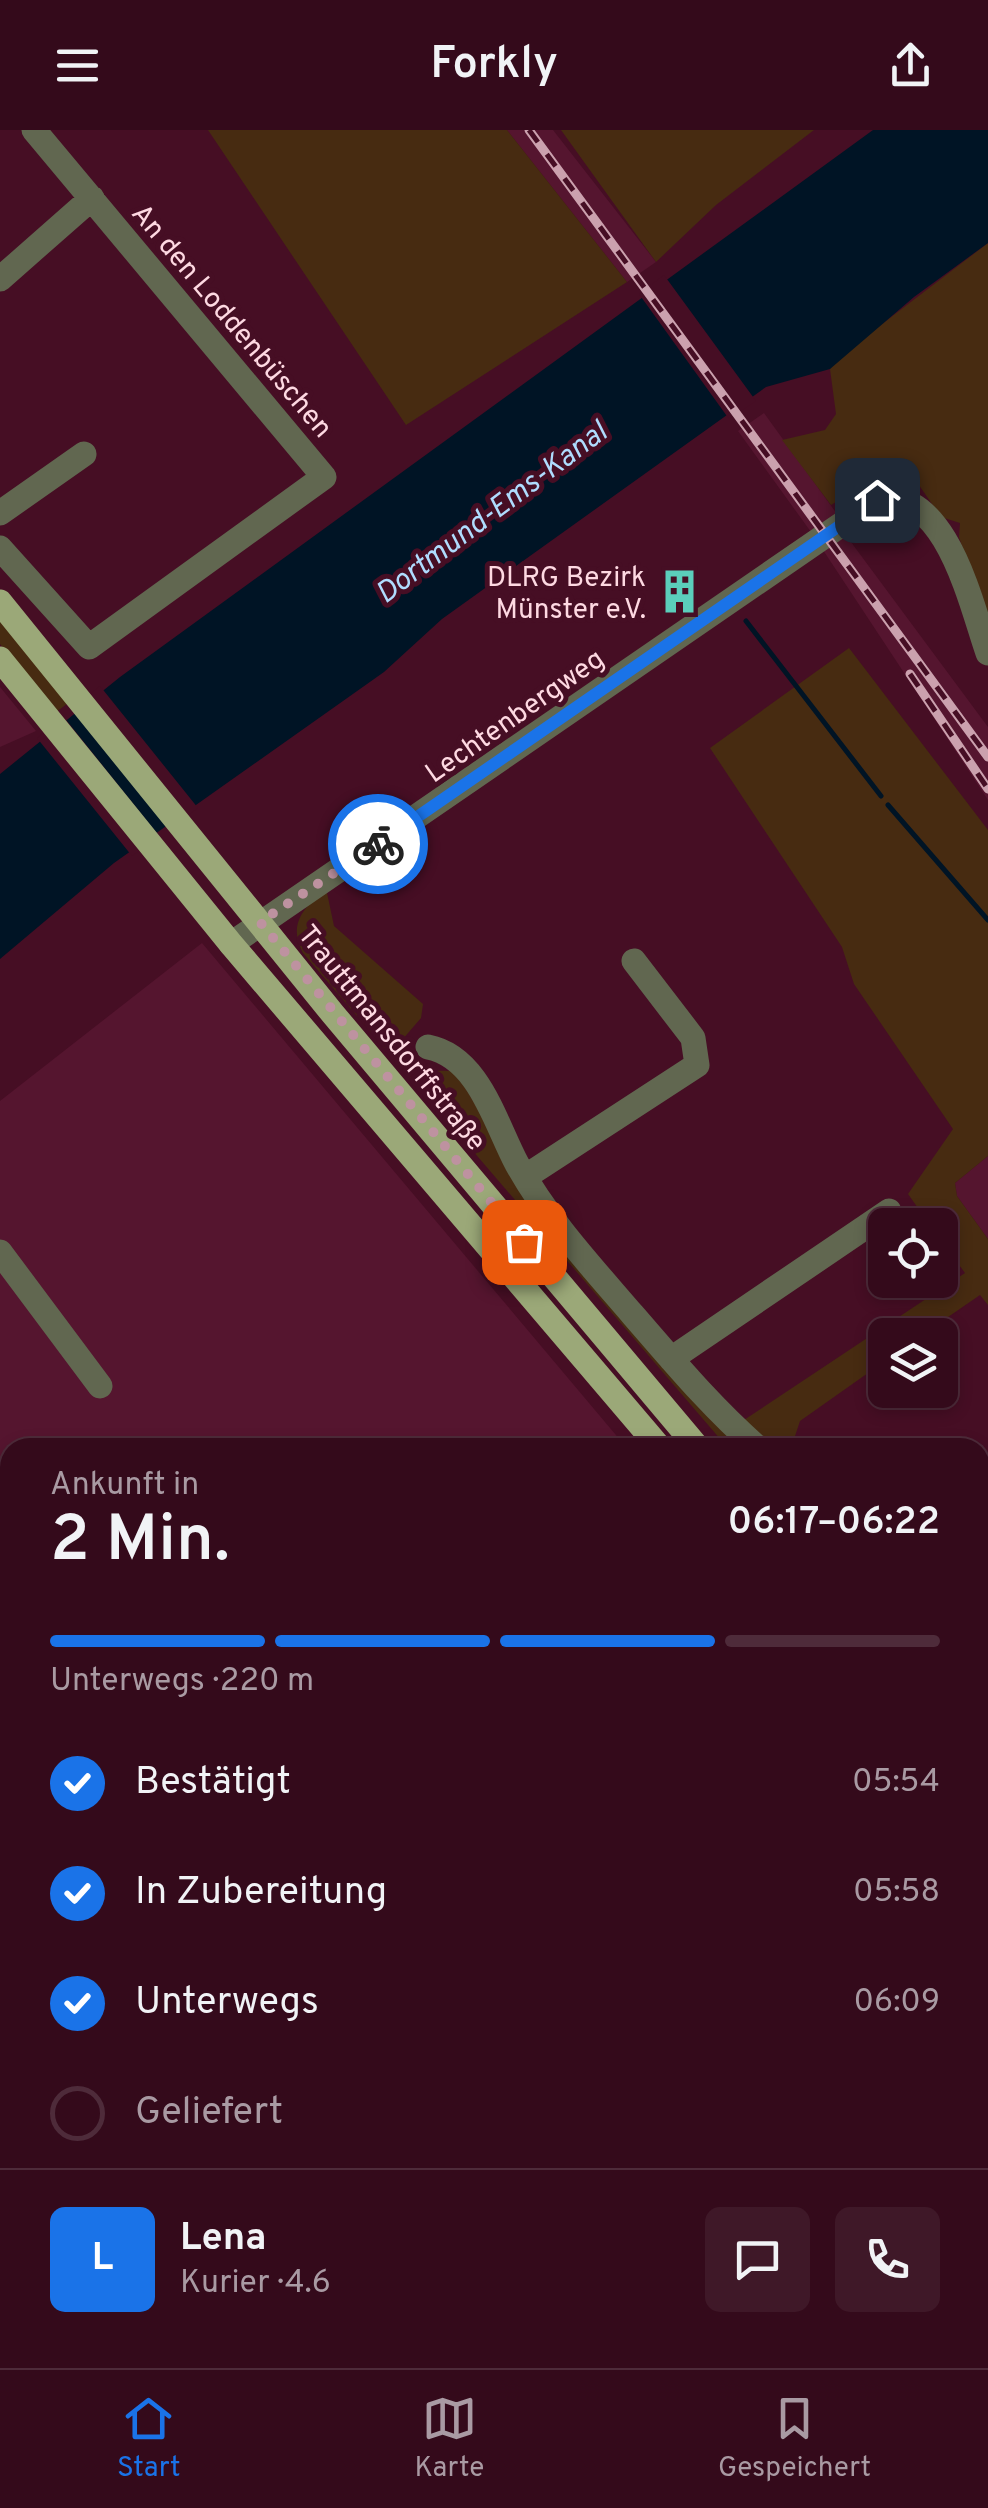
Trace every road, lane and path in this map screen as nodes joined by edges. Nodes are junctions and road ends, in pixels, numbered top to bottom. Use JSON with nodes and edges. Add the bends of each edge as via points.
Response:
{"nodes":[{"id":1,"x":34,"y":130,"type":"edge"},
{"id":2,"x":92,"y":198,"type":"junction"},
{"id":3,"x":0,"y":280,"type":"edge"},
{"id":4,"x":84,"y":454,"type":"dead end"},
{"id":5,"x":0,"y":513,"type":"edge"},
{"id":6,"x":0,"y":548,"type":"edge"},
{"id":7,"x":0,"y":602,"type":"edge"},
{"id":8,"x":988,"y":653,"type":"edge"},
{"id":9,"x":0,"y":658,"type":"edge"},
{"id":10,"x":260,"y":922,"type":"junction"},
{"id":11,"x":231,"y":944,"type":"junction"},
{"id":12,"x":634,"y":961,"type":"dead end"},
{"id":13,"x":428,"y":1047,"type":"dead end"},
{"id":14,"x":525,"y":1178,"type":"junction"},
{"id":15,"x":868,"y":1226,"type":"edge"},
{"id":16,"x":0,"y":1252,"type":"edge"},
{"id":17,"x":671,"y":1358,"type":"junction"},
{"id":18,"x":100,"y":1386,"type":"dead end"},
{"id":19,"x":651,"y":1438,"type":"edge"},
{"id":20,"x":690,"y":1438,"type":"edge"},
{"id":21,"x":747,"y":1438,"type":"edge"}],
"edges":[{"from":1,"to":2,"type":"street","name":"An den Loddenbüschen"},
{"from":2,"to":3,"type":"street","name":"An den Loddenbüschen"},
{"from":2,"to":6,"type":"street","name":"An den Loddenbüschen","via":[[324,477],[89,647]]},
{"from":4,"to":5,"type":"street"},
{"from":7,"to":10,"type":"main road"},
{"from":8,"to":10,"type":"street","name":"Lechtenbergweg","via":[[945,536],[912,506],[877,500]]},
{"from":9,"to":11,"type":"main road"},
{"from":10,"to":11,"type":"street","name":"Trauttmansdorffstraße"},
{"from":10,"to":20,"type":"main road","name":"Trauttmansdorffstraße"},
{"from":11,"to":19,"type":"main road"},
{"from":12,"to":14,"type":"street","via":[[693,1038],[697,1064]]},
{"from":13,"to":14,"type":"street","name":"Trauttmansdorffstraße","via":[[450,1054],[468,1072]]},
{"from":14,"to":17,"type":"street","name":"Trauttmansdorffstraße","via":[[577,1251]]},
{"from":15,"to":17,"type":"street"},
{"from":16,"to":18,"type":"street"},
{"from":17,"to":21,"type":"street","name":"Trauttmansdorffstraße"}]}
